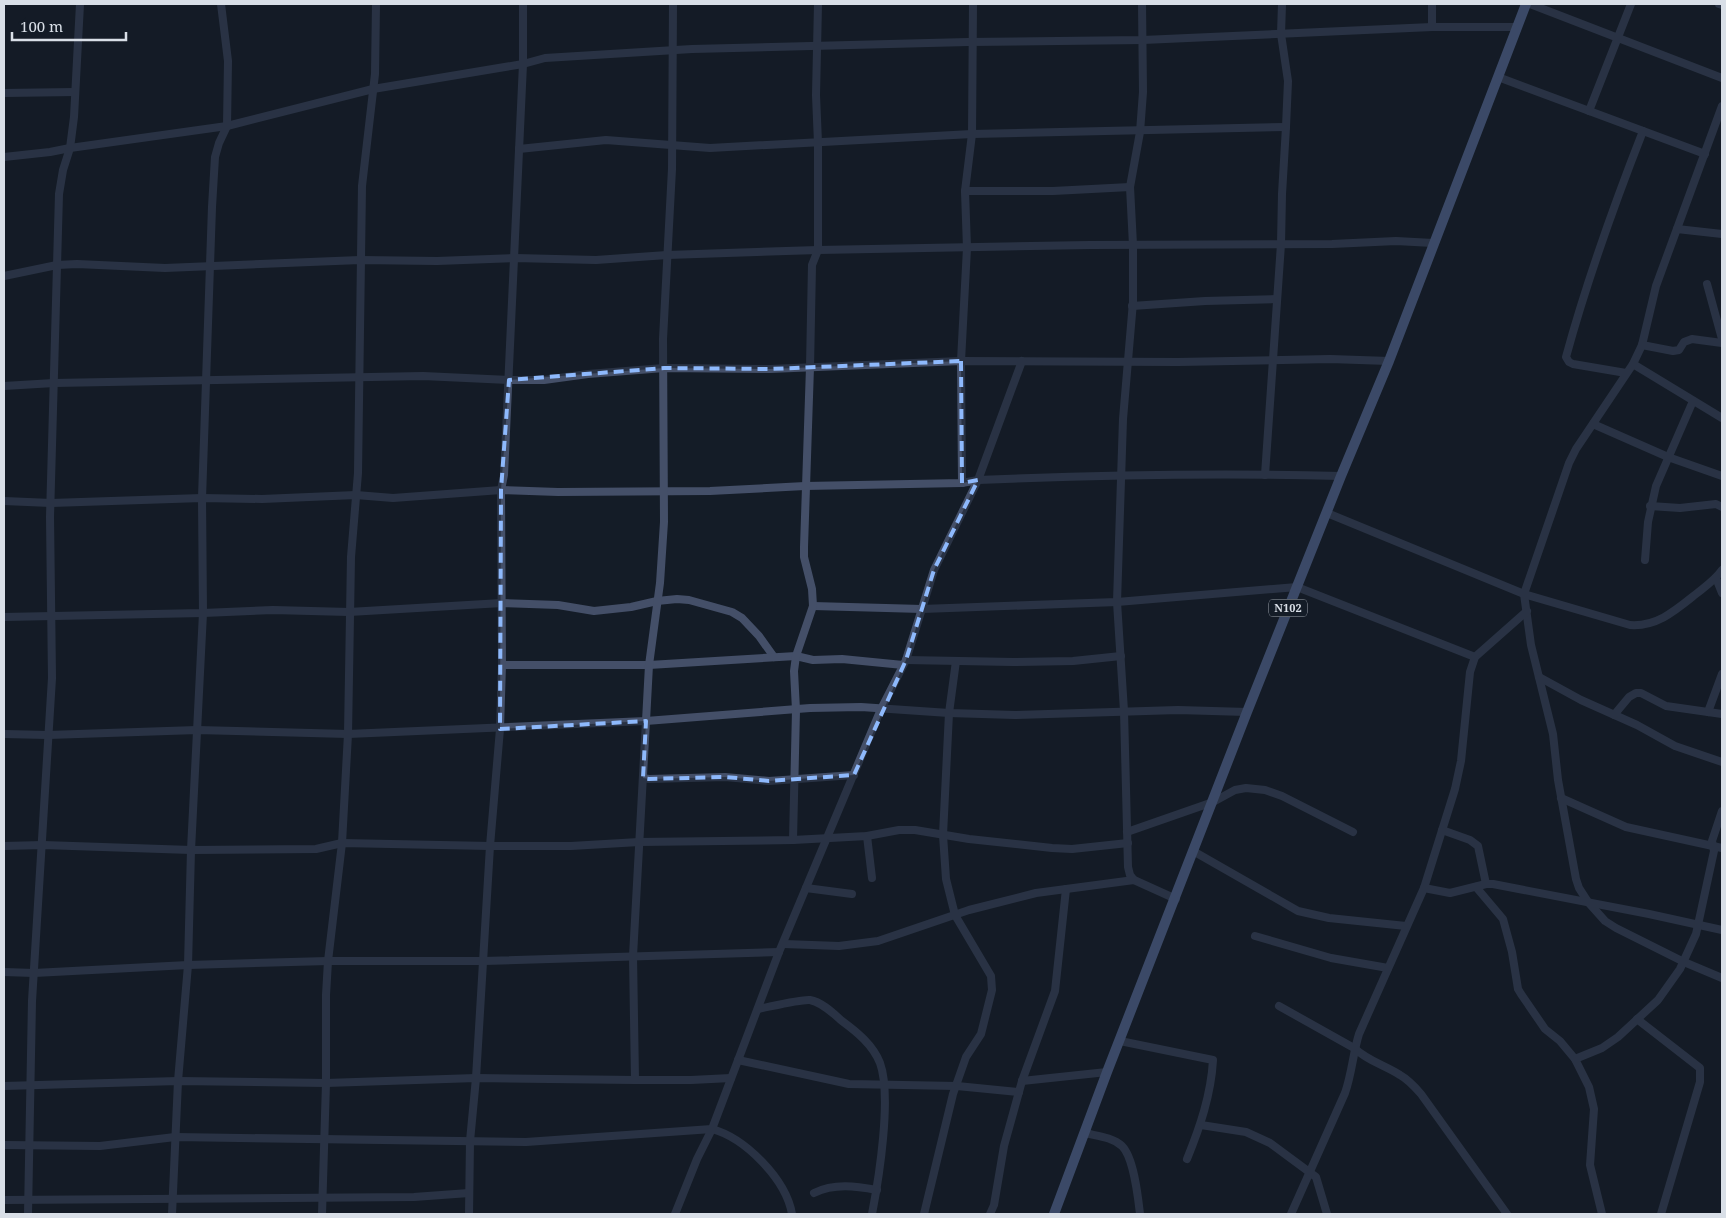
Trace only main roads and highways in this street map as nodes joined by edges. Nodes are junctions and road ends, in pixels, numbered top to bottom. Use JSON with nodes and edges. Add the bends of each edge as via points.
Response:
{"nodes":[{"id":1,"x":1526,"y":4,"type":"edge"},
{"id":2,"x":1054,"y":1214,"type":"edge"}],
"edges":[{"from":1,"to":2,"type":"main road","number":"N102"}]}
